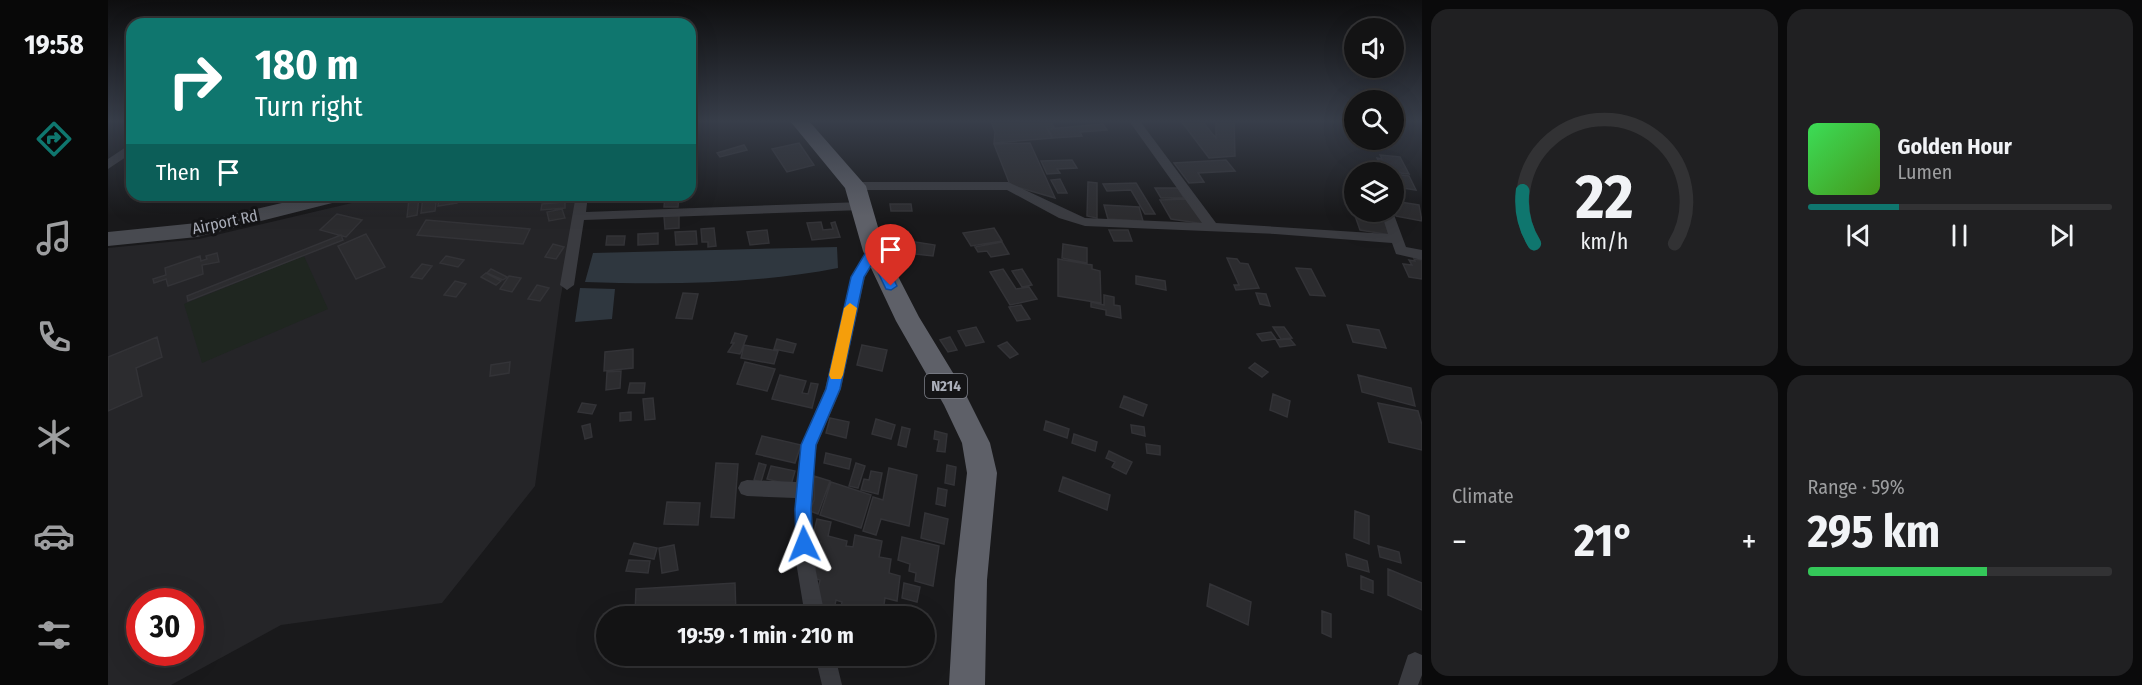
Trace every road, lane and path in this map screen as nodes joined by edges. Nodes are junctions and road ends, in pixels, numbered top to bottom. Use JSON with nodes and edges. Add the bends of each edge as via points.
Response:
{"nodes":[{"id":1,"x":124,"y":153,"type":"edge"},
{"id":2,"x":825,"y":153,"type":"edge"},
{"id":3,"x":1158,"y":153,"type":"edge"},
{"id":4,"x":108,"y":165,"type":"edge"},
{"id":5,"x":859,"y":196,"type":"junction"},
{"id":6,"x":316,"y":201,"type":"edge"},
{"id":7,"x":581,"y":201,"type":"edge"},
{"id":8,"x":580,"y":216,"type":"junction"},
{"id":9,"x":1391,"y":222,"type":"edge"},
{"id":10,"x":1213,"y":228,"type":"junction"},
{"id":11,"x":108,"y":239,"type":"edge"},
{"id":12,"x":1397,"y":239,"type":"junction"},
{"id":13,"x":874,"y":250,"type":"junction"},
{"id":14,"x":1422,"y":255,"type":"edge"},
{"id":15,"x":567,"y":285,"type":"dead end"},
{"id":16,"x":747,"y":488,"type":"dead end"},
{"id":17,"x":805,"y":490,"type":"junction"},
{"id":18,"x":813,"y":606,"type":"edge"},
{"id":19,"x":1422,"y":665,"type":"edge"},
{"id":20,"x":827,"y":666,"type":"edge"},
{"id":21,"x":832,"y":685,"type":"edge"},
{"id":22,"x":967,"y":685,"type":"edge"},
{"id":23,"x":1408,"y":685,"type":"edge"}],
"edges":[{"from":1,"to":4,"type":"street"},
{"from":2,"to":5,"type":"highway","number":"N214"},
{"from":3,"to":10,"type":"street"},
{"from":5,"to":8,"type":"street"},
{"from":5,"to":10,"type":"street","via":[[1008,186],[1065,217],[1085,222]]},
{"from":5,"to":13,"type":"highway","number":"N214"},
{"from":6,"to":11,"type":"main road","name":"Airport Rd","via":[[197,230]]},
{"from":7,"to":8,"type":"street"},
{"from":8,"to":15,"type":"street"},
{"from":9,"to":12,"type":"street"},
{"from":10,"to":12,"type":"street"},
{"from":12,"to":14,"type":"street","via":[[1401,252]]},
{"from":13,"to":17,"type":"street","via":[[858,277],[833,389],[808,445]]},
{"from":13,"to":22,"type":"highway","number":"N214","via":[[908,321],[976,443],[982,473],[971,579]]},
{"from":16,"to":17,"type":"street"},
{"from":17,"to":18,"type":"street","via":[[805,562]]},
{"from":19,"to":23,"type":"street","via":[[1415,662]]},
{"from":20,"to":21,"type":"street"}]}
